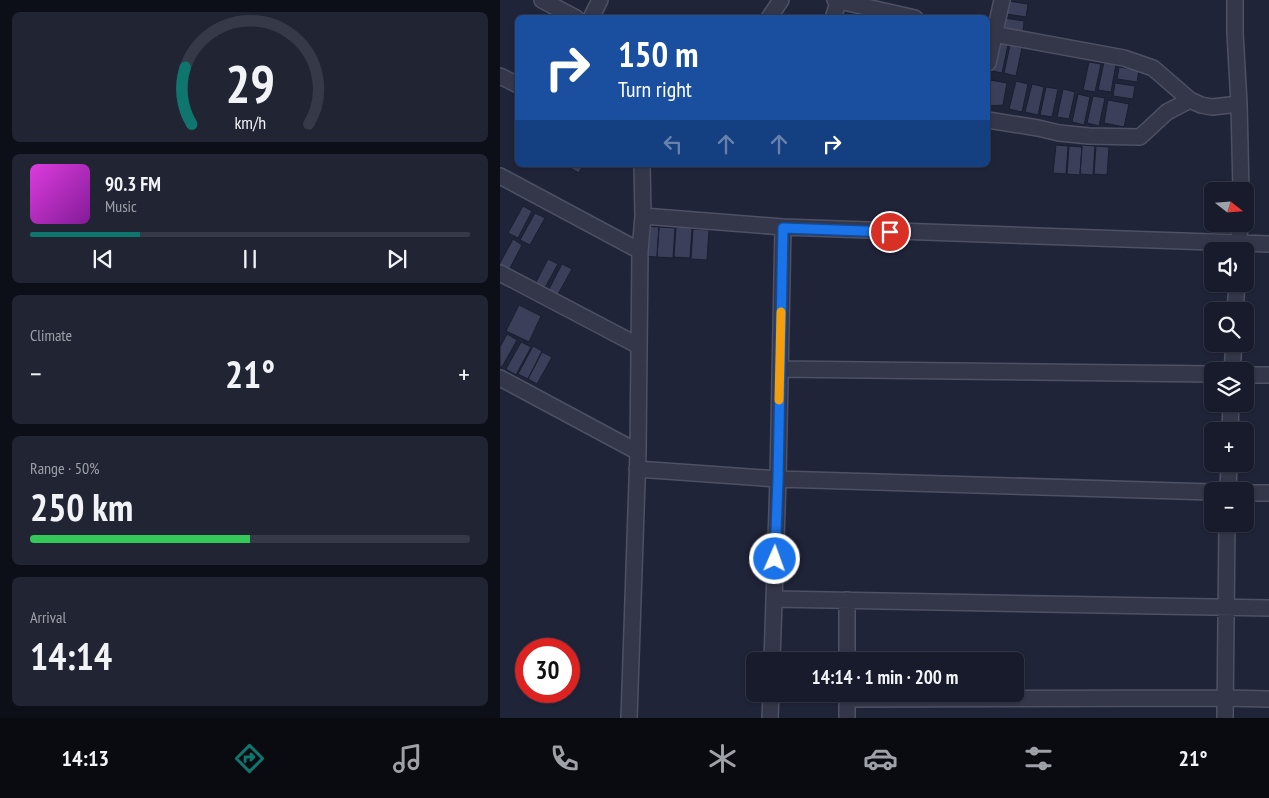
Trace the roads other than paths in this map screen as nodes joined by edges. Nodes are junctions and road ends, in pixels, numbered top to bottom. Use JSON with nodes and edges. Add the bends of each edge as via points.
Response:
{"nodes":[{"id":1,"x":542,"y":0,"type":"edge"},
{"id":2,"x":600,"y":0,"type":"edge"},
{"id":3,"x":781,"y":0,"type":"edge"},
{"id":4,"x":837,"y":0,"type":"edge"},
{"id":5,"x":1002,"y":0,"type":"edge"},
{"id":6,"x":1235,"y":0,"type":"edge"},
{"id":7,"x":570,"y":15,"type":"edge"},
{"id":8,"x":592,"y":15,"type":"edge"},
{"id":9,"x":771,"y":15,"type":"edge"},
{"id":10,"x":834,"y":15,"type":"edge"},
{"id":11,"x":902,"y":15,"type":"edge"},
{"id":12,"x":991,"y":34,"type":"edge"},
{"id":13,"x":500,"y":76,"type":"edge"},
{"id":14,"x":515,"y":84,"type":"edge"},
{"id":15,"x":1190,"y":100,"type":"junction"},
{"id":16,"x":1239,"y":104,"type":"junction"},
{"id":17,"x":990,"y":120,"type":"edge"},
{"id":18,"x":642,"y":167,"type":"edge"},
{"id":19,"x":500,"y":176,"type":"edge"},
{"id":20,"x":1241,"y":182,"type":"edge"},
{"id":21,"x":643,"y":216,"type":"junction"},
{"id":22,"x":783,"y":228,"type":"junction"},
{"id":23,"x":1269,"y":244,"type":"edge"},
{"id":24,"x":1204,"y":246,"type":"edge"},
{"id":25,"x":1254,"y":246,"type":"edge"},
{"id":26,"x":640,"y":251,"type":"junction"},
{"id":27,"x":500,"y":273,"type":"edge"},
{"id":28,"x":639,"y":346,"type":"junction"},
{"id":29,"x":780,"y":369,"type":"junction"},
{"id":30,"x":1204,"y":374,"type":"edge"},
{"id":31,"x":1254,"y":375,"type":"edge"},
{"id":32,"x":1269,"y":376,"type":"edge"},
{"id":33,"x":500,"y":378,"type":"edge"},
{"id":34,"x":638,"y":452,"type":"junction"},
{"id":35,"x":638,"y":469,"type":"junction"},
{"id":36,"x":778,"y":479,"type":"junction"},
{"id":37,"x":1204,"y":492,"type":"edge"},
{"id":38,"x":1254,"y":492,"type":"edge"},
{"id":39,"x":1269,"y":493,"type":"edge"},
{"id":40,"x":1227,"y":532,"type":"edge"},
{"id":41,"x":774,"y":599,"type":"junction"},
{"id":42,"x":847,"y":600,"type":"junction"},
{"id":43,"x":1226,"y":607,"type":"junction"},
{"id":44,"x":1269,"y":608,"type":"edge"},
{"id":45,"x":772,"y":652,"type":"edge"},
{"id":46,"x":847,"y":652,"type":"edge"},
{"id":47,"x":1024,"y":697,"type":"edge"},
{"id":48,"x":1225,"y":698,"type":"junction"},
{"id":49,"x":1269,"y":699,"type":"edge"},
{"id":50,"x":770,"y":702,"type":"edge"},
{"id":51,"x":847,"y":702,"type":"edge"},
{"id":52,"x":629,"y":718,"type":"edge"},
{"id":53,"x":770,"y":718,"type":"edge"},
{"id":54,"x":847,"y":718,"type":"edge"},
{"id":55,"x":1225,"y":718,"type":"edge"}],
"edges":[{"from":1,"to":7,"type":"street"},
{"from":2,"to":8,"type":"street"},
{"from":3,"to":9,"type":"street"},
{"from":4,"to":10,"type":"street"},
{"from":4,"to":11,"type":"street"},
{"from":5,"to":12,"type":"street"},
{"from":6,"to":16,"type":"street"},
{"from":12,"to":15,"type":"street","via":[[1124,58],[1153,68]]},
{"from":13,"to":14,"type":"street"},
{"from":15,"to":16,"type":"street","via":[[1212,106]]},
{"from":15,"to":17,"type":"street","via":[[1167,112],[1140,137],[1060,133]]},
{"from":16,"to":20,"type":"street"},
{"from":18,"to":21,"type":"street"},
{"from":19,"to":26,"type":"street"},
{"from":21,"to":22,"type":"street"},
{"from":21,"to":26,"type":"street"},
{"from":22,"to":24,"type":"street"},
{"from":22,"to":29,"type":"street"},
{"from":23,"to":25,"type":"street"},
{"from":26,"to":28,"type":"street"},
{"from":27,"to":28,"type":"street"},
{"from":28,"to":34,"type":"street"},
{"from":29,"to":30,"type":"street"},
{"from":29,"to":36,"type":"street"},
{"from":31,"to":32,"type":"street"},
{"from":33,"to":34,"type":"street"},
{"from":34,"to":35,"type":"street"},
{"from":35,"to":36,"type":"street"},
{"from":35,"to":52,"type":"street"},
{"from":36,"to":37,"type":"street"},
{"from":36,"to":41,"type":"street"},
{"from":38,"to":39,"type":"street"},
{"from":40,"to":43,"type":"street"},
{"from":41,"to":42,"type":"street"},
{"from":41,"to":45,"type":"street"},
{"from":42,"to":43,"type":"street"},
{"from":42,"to":46,"type":"street"},
{"from":43,"to":44,"type":"street"},
{"from":43,"to":48,"type":"street"},
{"from":47,"to":48,"type":"street"},
{"from":48,"to":49,"type":"street"},
{"from":48,"to":55,"type":"street"},
{"from":50,"to":53,"type":"street"},
{"from":51,"to":54,"type":"street"}]}
